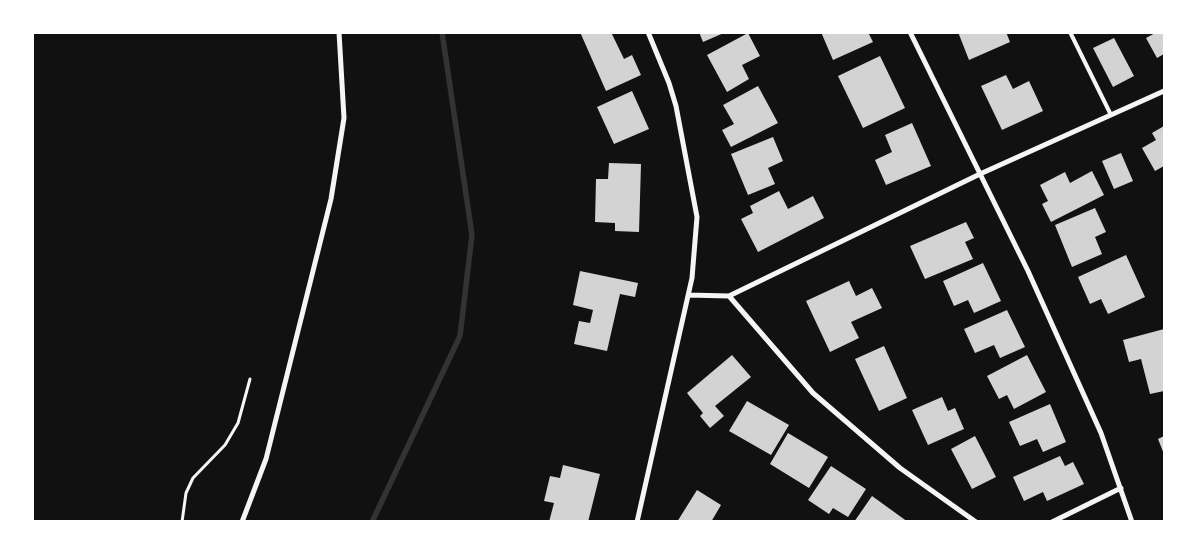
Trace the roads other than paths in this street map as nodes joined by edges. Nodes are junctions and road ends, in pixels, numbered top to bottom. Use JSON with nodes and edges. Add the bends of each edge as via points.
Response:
{"nodes":[{"id":1,"x":339,"y":32,"type":"edge"},
{"id":2,"x":648,"y":32,"type":"edge"},
{"id":3,"x":910,"y":32,"type":"edge"},
{"id":4,"x":1070,"y":32,"type":"edge"},
{"id":5,"x":1164,"y":91,"type":"edge"},
{"id":6,"x":1111,"y":116,"type":"junction"},
{"id":7,"x":980,"y":174,"type":"junction"},
{"id":8,"x":688,"y":295,"type":"junction"},
{"id":9,"x":729,"y":296,"type":"junction"},
{"id":10,"x":1120,"y":488,"type":"junction"},
{"id":11,"x":242,"y":522,"type":"edge"},
{"id":12,"x":637,"y":522,"type":"edge"},
{"id":13,"x":976,"y":522,"type":"edge"},
{"id":14,"x":1052,"y":522,"type":"edge"},
{"id":15,"x":1132,"y":522,"type":"edge"}],
"edges":[{"from":1,"to":11,"type":"street","via":[[344,118],[331,199],[266,459]]},
{"from":2,"to":8,"type":"street","via":[[676,106],[696,217]]},
{"from":3,"to":7,"type":"street"},
{"from":4,"to":6,"type":"lane"},
{"from":5,"to":6,"type":"street"},
{"from":6,"to":7,"type":"street"},
{"from":7,"to":9,"type":"street"},
{"from":7,"to":10,"type":"street","via":[[1101,433]]},
{"from":8,"to":9,"type":"street"},
{"from":8,"to":12,"type":"street"},
{"from":9,"to":13,"type":"street","via":[[814,393],[900,468]]},
{"from":10,"to":14,"type":"street"},
{"from":10,"to":15,"type":"street"}]}
